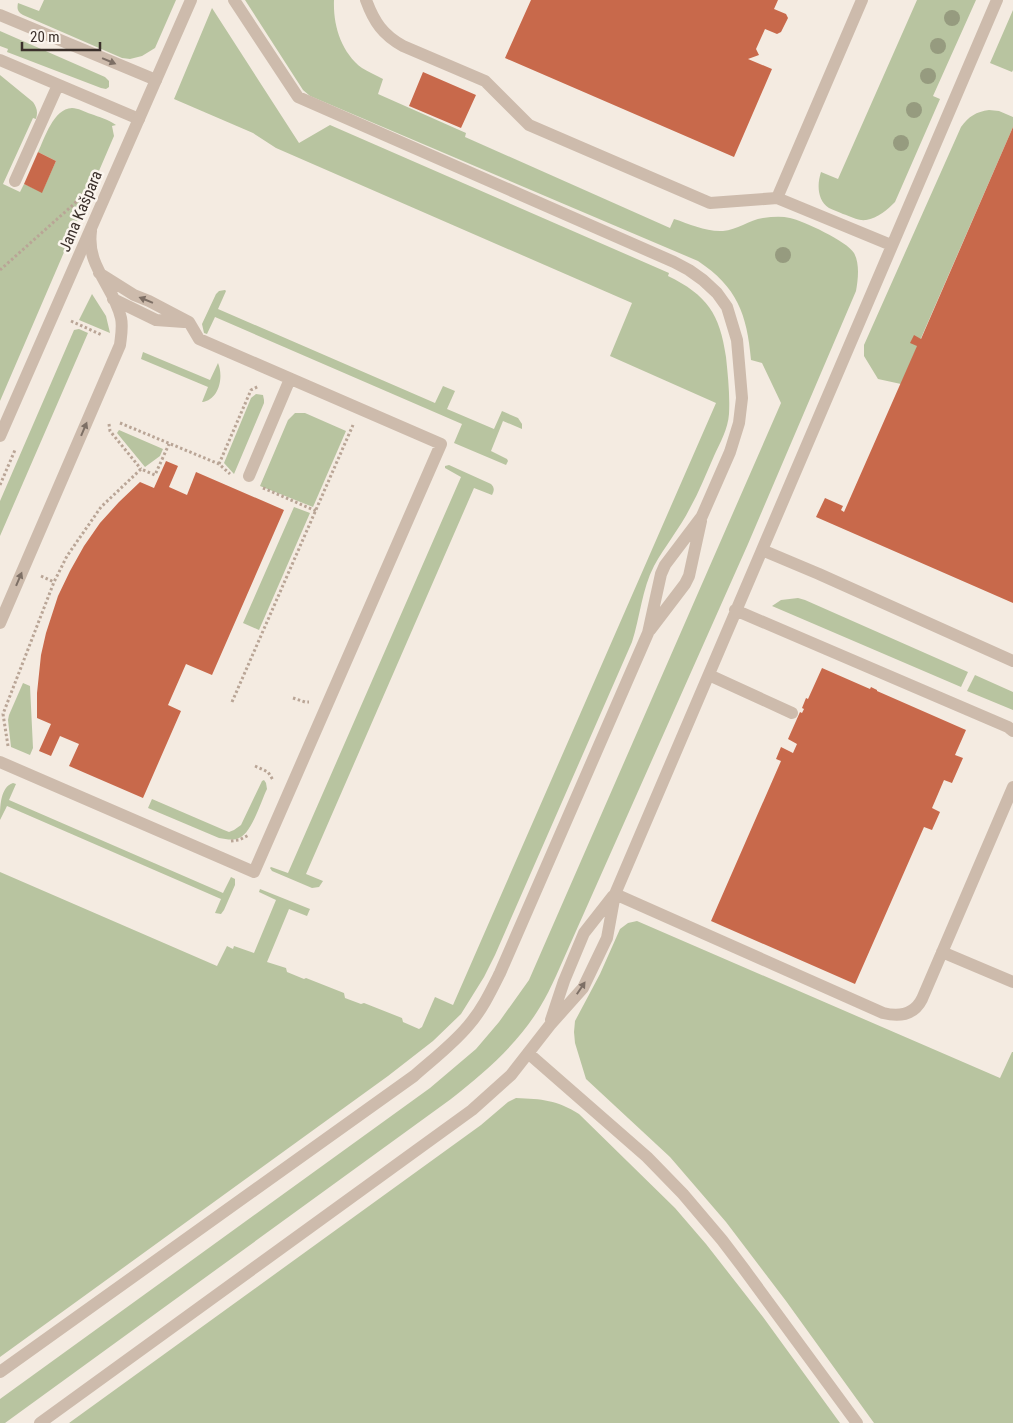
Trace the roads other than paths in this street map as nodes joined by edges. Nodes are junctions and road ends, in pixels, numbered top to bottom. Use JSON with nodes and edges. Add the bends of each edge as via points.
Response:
{"nodes":[{"id":1,"x":191,"y":0,"type":"edge"},
{"id":2,"x":234,"y":0,"type":"edge"},
{"id":3,"x":366,"y":0,"type":"edge"},
{"id":4,"x":862,"y":0,"type":"edge"},
{"id":5,"x":997,"y":0,"type":"edge"},
{"id":6,"x":0,"y":15,"type":"edge"},
{"id":7,"x":0,"y":60,"type":"edge"},
{"id":8,"x":156,"y":80,"type":"junction"},
{"id":9,"x":58,"y":85,"type":"junction"},
{"id":10,"x":139,"y":120,"type":"junction"},
{"id":11,"x":15,"y":181,"type":"dead end"},
{"id":12,"x":777,"y":198,"type":"junction"},
{"id":13,"x":91,"y":228,"type":"junction"},
{"id":14,"x":891,"y":245,"type":"junction"},
{"id":15,"x":100,"y":273,"type":"junction"},
{"id":16,"x":113,"y":299,"type":"junction"},
{"id":17,"x":190,"y":322,"type":"junction"},
{"id":18,"x":290,"y":379,"type":"junction"},
{"id":19,"x":0,"y":436,"type":"edge"},
{"id":20,"x":242,"y":477,"type":"road end"},
{"id":21,"x":702,"y":516,"type":"junction"},
{"id":22,"x":762,"y":550,"type":"junction"},
{"id":23,"x":735,"y":610,"type":"junction"},
{"id":24,"x":0,"y":624,"type":"edge"},
{"id":25,"x":648,"y":633,"type":"junction"},
{"id":26,"x":1013,"y":661,"type":"edge"},
{"id":27,"x":709,"y":675,"type":"junction"},
{"id":28,"x":792,"y":713,"type":"dead end"},
{"id":29,"x":1013,"y":731,"type":"edge"},
{"id":30,"x":1,"y":763,"type":"edge"},
{"id":31,"x":1013,"y":786,"type":"edge"},
{"id":32,"x":615,"y":894,"type":"junction"},
{"id":33,"x":942,"y":952,"type":"junction"},
{"id":34,"x":1013,"y":982,"type":"edge"},
{"id":35,"x":550,"y":1025,"type":"junction"},
{"id":36,"x":528,"y":1053,"type":"junction"},
{"id":37,"x":0,"y":1372,"type":"edge"},
{"id":38,"x":40,"y":1423,"type":"edge"},
{"id":39,"x":857,"y":1423,"type":"edge"}],
"edges":[{"from":1,"to":8,"type":"street","name":"Jana Kašpara"},
{"from":2,"to":21,"type":"street","via":[[298,97],[682,266],[717,292],[727,306],[736,332],[742,398],[735,440]]},
{"from":3,"to":12,"type":"street","via":[[372,17],[391,39],[485,81],[529,125],[710,203]]},
{"from":4,"to":12,"type":"street"},
{"from":5,"to":14,"type":"street"},
{"from":6,"to":8,"type":"street","one_way":true},
{"from":7,"to":9,"type":"street"},
{"from":8,"to":10,"type":"street","name":"Jana Kašpara"},
{"from":9,"to":10,"type":"street"},
{"from":9,"to":11,"type":"street"},
{"from":10,"to":13,"type":"street","name":"Jana Kašpara"},
{"from":12,"to":14,"type":"street"},
{"from":13,"to":15,"type":"street","via":[[90,250]]},
{"from":13,"to":19,"type":"street","name":"Jana Kašpara"},
{"from":14,"to":22,"type":"street"},
{"from":15,"to":16,"type":"street"},
{"from":17,"to":15,"type":"street","one_way":true,"via":[[134,295]]},
{"from":16,"to":17,"type":"street","via":[[156,320]]},
{"from":24,"to":16,"type":"street","one_way":true,"via":[[120,345],[121,317]]},
{"from":17,"to":18,"type":"street","via":[[199,339]]},
{"from":18,"to":20,"type":"street"},
{"from":18,"to":30,"type":"street","via":[[441,444],[254,872]]},
{"from":21,"to":25,"type":"street","via":[[665,565]]},
{"from":21,"to":25,"type":"street","via":[[689,576]]},
{"from":22,"to":23,"type":"street"},
{"from":22,"to":26,"type":"street"},
{"from":23,"to":27,"type":"street"},
{"from":23,"to":29,"type":"street"},
{"from":25,"to":37,"type":"street","via":[[508,957],[486,1000],[468,1026],[414,1076]]},
{"from":27,"to":28,"type":"street"},
{"from":27,"to":32,"type":"street"},
{"from":31,"to":33,"type":"street"},
{"from":32,"to":33,"type":"street","via":[[891,1015],[907,1014],[919,1005]]},
{"from":32,"to":35,"type":"street","via":[[584,933]]},
{"from":35,"to":32,"type":"street","one_way":true,"via":[[583,988],[607,938]]},
{"from":33,"to":34,"type":"street"},
{"from":35,"to":36,"type":"street"},
{"from":36,"to":38,"type":"street","via":[[511,1075],[472,1110]]},
{"from":36,"to":39,"type":"street","via":[[648,1157],[683,1194],[722,1240]]}]}
